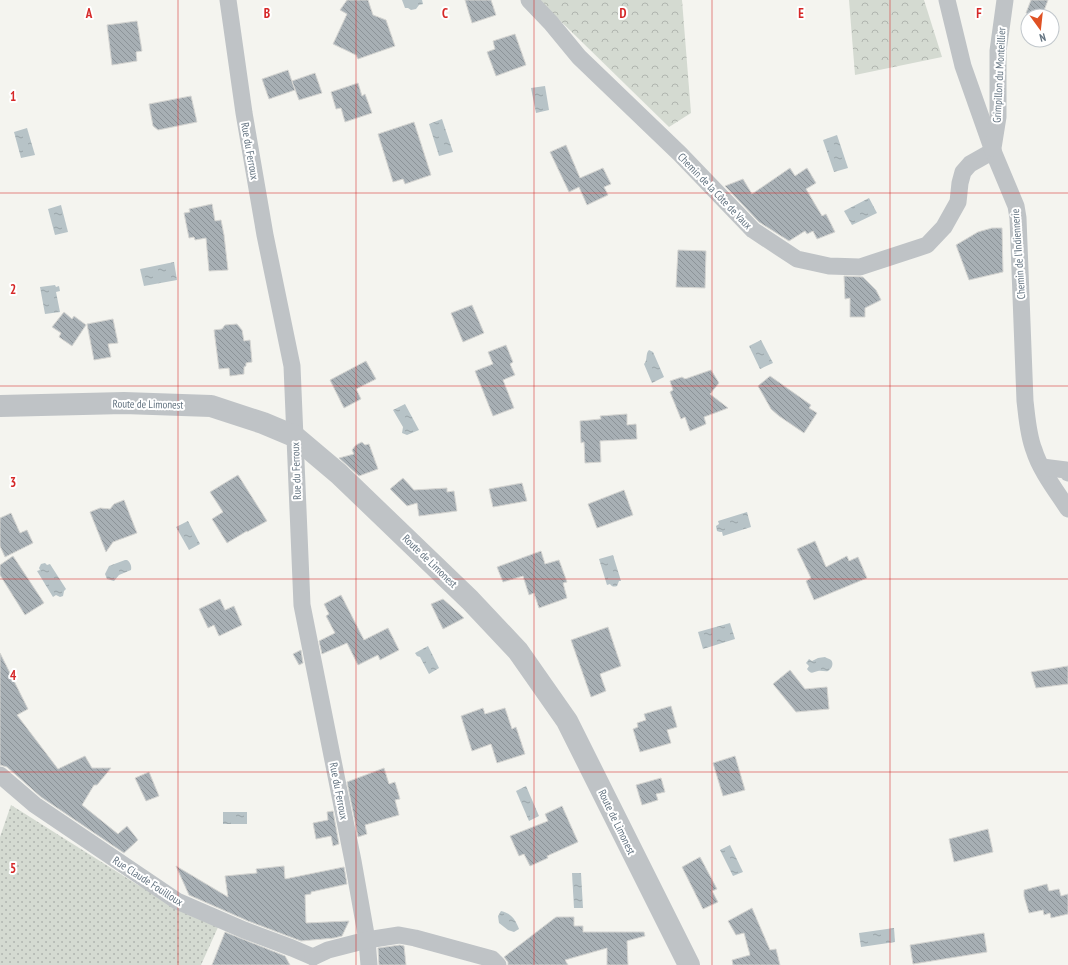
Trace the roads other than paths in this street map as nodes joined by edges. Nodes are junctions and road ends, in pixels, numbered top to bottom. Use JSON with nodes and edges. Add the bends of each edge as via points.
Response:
{"nodes":[{"id":1,"x":228,"y":0,"type":"edge"},
{"id":2,"x":529,"y":0,"type":"edge"},
{"id":3,"x":947,"y":0,"type":"edge"},
{"id":4,"x":1005,"y":0,"type":"edge"},
{"id":5,"x":993,"y":151,"type":"junction"},
{"id":6,"x":0,"y":406,"type":"edge"},
{"id":7,"x":294,"y":436,"type":"junction"},
{"id":8,"x":1042,"y":467,"type":"junction"},
{"id":9,"x":1068,"y":473,"type":"edge"},
{"id":10,"x":1068,"y":509,"type":"edge"},
{"id":11,"x":0,"y":775,"type":"edge"},
{"id":12,"x":367,"y":940,"type":"junction"},
{"id":13,"x":313,"y":961,"type":"edge"},
{"id":14,"x":369,"y":965,"type":"edge"},
{"id":15,"x":498,"y":965,"type":"edge"},
{"id":16,"x":689,"y":965,"type":"edge"}],
"edges":[{"from":1,"to":7,"type":"street","name":"Rue du Ferroux","via":[[265,235],[292,366]]},
{"from":2,"to":5,"type":"street","name":"Chemin de la Côte de Vaux","via":[[551,22],[579,57],[680,154],[753,230],[797,258],[829,266],[860,267],[927,245],[944,227],[958,202],[963,172],[970,164]]},
{"from":3,"to":5,"type":"street","name":"Chemin de l'Indiennerie","via":[[963,66]]},
{"from":4,"to":5,"type":"street","name":"Grimpillon du Monteillier","via":[[998,51],[998,117]]},
{"from":5,"to":8,"type":"street","name":"Chemin de l'Indiennerie","via":[[1016,206],[1018,218],[1025,401],[1034,450]]},
{"from":6,"to":7,"type":"street","name":"Route de Limonest","via":[[124,403],[211,406]]},
{"from":7,"to":12,"type":"street","name":"Rue du Ferroux","via":[[302,605]]},
{"from":7,"to":16,"type":"street","name":"Route de Limonest","via":[[340,474],[470,600],[518,651],[567,721]]},
{"from":8,"to":9,"type":"street","via":[[1066,470]]},
{"from":8,"to":10,"type":"street","name":"Chemin de l'Indiennerie"},
{"from":11,"to":13,"type":"street","name":"Rue Claude Fouilloux","via":[[35,805],[177,902],[292,948]]},
{"from":12,"to":13,"type":"street","via":[[328,950]]},
{"from":12,"to":14,"type":"street","name":"Rue du Ferroux"},
{"from":12,"to":15,"type":"street","via":[[399,936],[415,938],[492,959]]}]}
